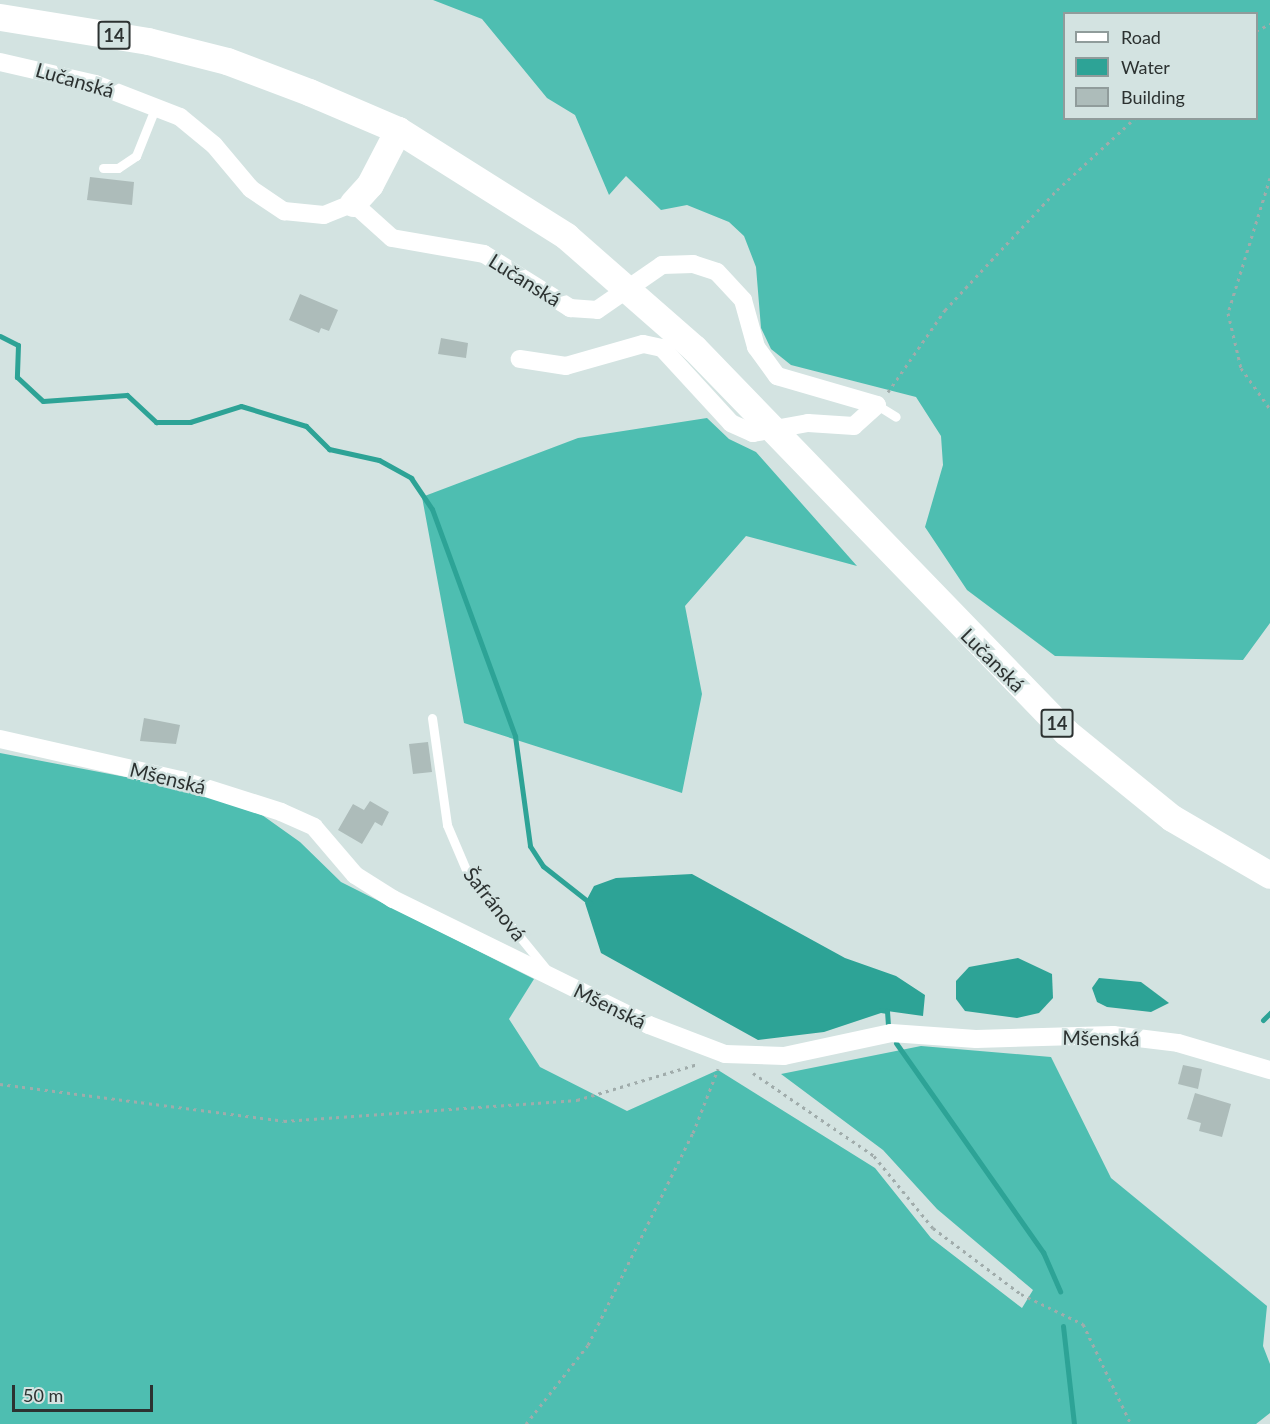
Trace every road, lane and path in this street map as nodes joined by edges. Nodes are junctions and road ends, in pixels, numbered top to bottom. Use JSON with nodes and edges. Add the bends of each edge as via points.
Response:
{"nodes":[{"id":1,"x":0,"y":17,"type":"edge"},
{"id":2,"x":0,"y":62,"type":"edge"},
{"id":3,"x":156,"y":105,"type":"junction"},
{"id":4,"x":1133,"y":120,"type":"edge"},
{"id":5,"x":398,"y":130,"type":"junction"},
{"id":6,"x":102,"y":168,"type":"dead end"},
{"id":7,"x":1270,"y":178,"type":"edge"},
{"id":8,"x":353,"y":203,"type":"junction"},
{"id":9,"x":520,"y":359,"type":"dead end"},
{"id":10,"x":877,"y":405,"type":"junction"},
{"id":11,"x":1270,"y":409,"type":"edge"},
{"id":12,"x":896,"y":417,"type":"dead end"},
{"id":13,"x":432,"y":718,"type":"dead end"},
{"id":14,"x":0,"y":739,"type":"edge"},
{"id":15,"x":1270,"y":874,"type":"edge"},
{"id":16,"x":553,"y":978,"type":"junction"},
{"id":17,"x":725,"y":1054,"type":"junction"},
{"id":18,"x":1270,"y":1070,"type":"edge"},
{"id":19,"x":0,"y":1084,"type":"edge"},
{"id":20,"x":526,"y":1424,"type":"edge"},
{"id":21,"x":1131,"y":1424,"type":"edge"}],
"edges":[{"from":1,"to":5,"type":"main road","number":"14","via":[[148,41],[227,61]]},
{"from":2,"to":3,"type":"street","name":"Lučanská"},
{"from":3,"to":6,"type":"lane","via":[[135,156],[118,168]]},
{"from":3,"to":8,"type":"street","name":"Lučanská","via":[[196,128],[251,189],[284,211],[324,215]]},
{"from":4,"to":10,"type":"path","via":[[1057,190],[945,310]]},
{"from":5,"to":8,"type":"main road","via":[[370,184]]},
{"from":5,"to":15,"type":"main road","name":"Lučanská","number":"14","via":[[566,236],[702,356],[1066,732],[1172,818]]},
{"from":7,"to":11,"type":"path","via":[[1228,313],[1241,368]]},
{"from":8,"to":10,"type":"street","name":"Lučanská","via":[[393,238],[484,254],[584,312],[608,304],[662,265],[693,264],[717,272],[743,300],[756,347],[777,376]]},
{"from":9,"to":10,"type":"street","via":[[566,366],[653,345],[731,423],[753,433],[808,423],[854,426]]},
{"from":10,"to":12,"type":"lane"},
{"from":13,"to":16,"type":"lane","name":"Šafránová","via":[[447,825],[467,872]]},
{"from":14,"to":16,"type":"street","name":"Mšenská","via":[[181,780],[280,812],[314,827],[355,875],[393,899]]},
{"from":16,"to":17,"type":"street","name":"Mšenská","via":[[649,1025]]},
{"from":17,"to":18,"type":"street","name":"Mšenská","via":[[784,1056],[891,1033],[976,1039],[1113,1035],[1179,1043]]},
{"from":17,"to":19,"type":"path","via":[[577,1100],[284,1121]]},
{"from":17,"to":20,"type":"path","via":[[693,1133],[588,1345]]},
{"from":17,"to":21,"type":"path","via":[[874,1156],[933,1228],[1020,1294],[1083,1324]]}]}
